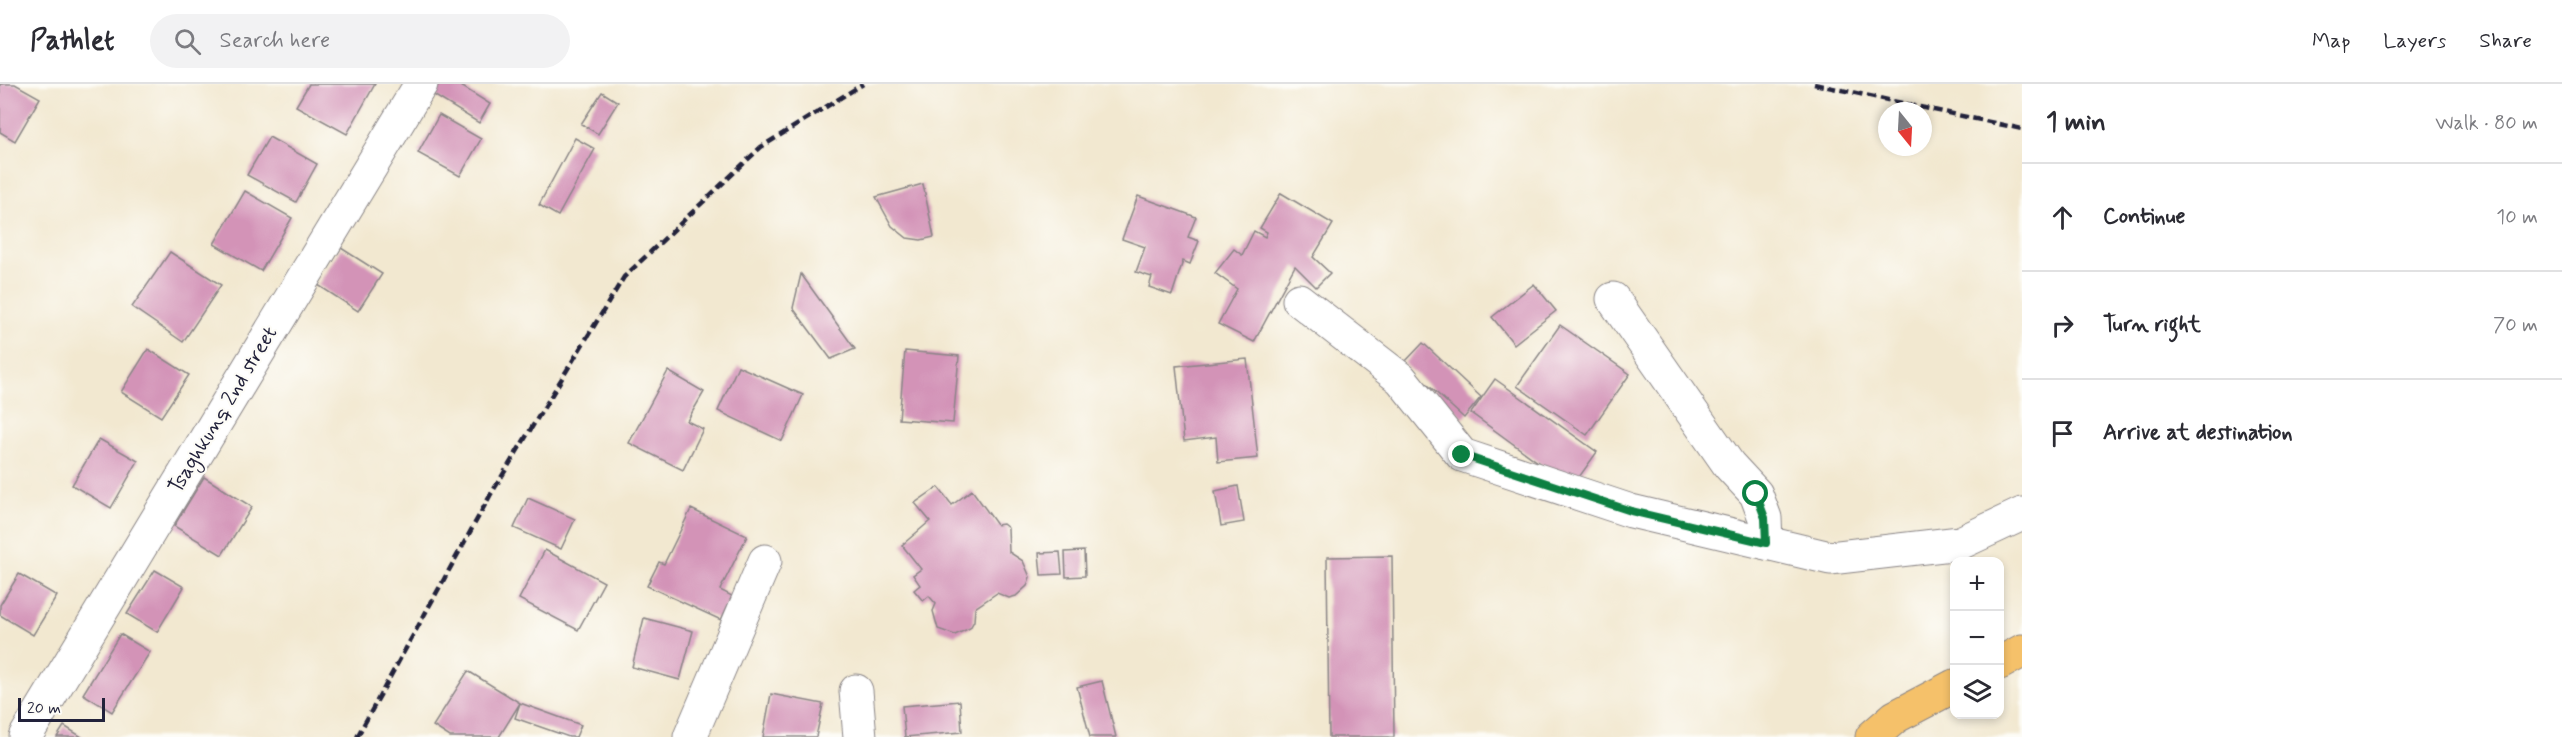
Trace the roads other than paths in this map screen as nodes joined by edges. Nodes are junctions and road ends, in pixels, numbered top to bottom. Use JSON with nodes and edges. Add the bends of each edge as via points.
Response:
{"nodes":[{"id":1,"x":421,"y":84,"type":"edge"},
{"id":2,"x":1613,"y":299,"type":"dead end"},
{"id":3,"x":1299,"y":300,"type":"dead end"},
{"id":4,"x":2022,"y":514,"type":"edge"},
{"id":5,"x":1766,"y":543,"type":"junction"},
{"id":6,"x":765,"y":561,"type":"dead end"},
{"id":7,"x":2022,"y":651,"type":"edge"},
{"id":8,"x":2004,"y":661,"type":"edge"},
{"id":9,"x":1950,"y":688,"type":"edge"},
{"id":10,"x":856,"y":692,"type":"dead end"},
{"id":11,"x":25,"y":737,"type":"edge"},
{"id":12,"x":690,"y":737,"type":"edge"},
{"id":13,"x":860,"y":737,"type":"edge"},
{"id":14,"x":1872,"y":737,"type":"edge"}],
"edges":[{"from":1,"to":11,"type":"street","name":"Tsaghkunq 2nd street"},
{"from":2,"to":5,"type":"street","via":[[1730,465],[1756,494],[1765,518]]},
{"from":3,"to":5,"type":"street","via":[[1401,379],[1462,455],[1631,511]]},
{"from":4,"to":5,"type":"street","via":[[1960,543],[1830,558]]},
{"from":6,"to":12,"type":"street"},
{"from":7,"to":8,"type":"main road"},
{"from":9,"to":14,"type":"main road","via":[[1895,717]]},
{"from":10,"to":13,"type":"street"}]}
